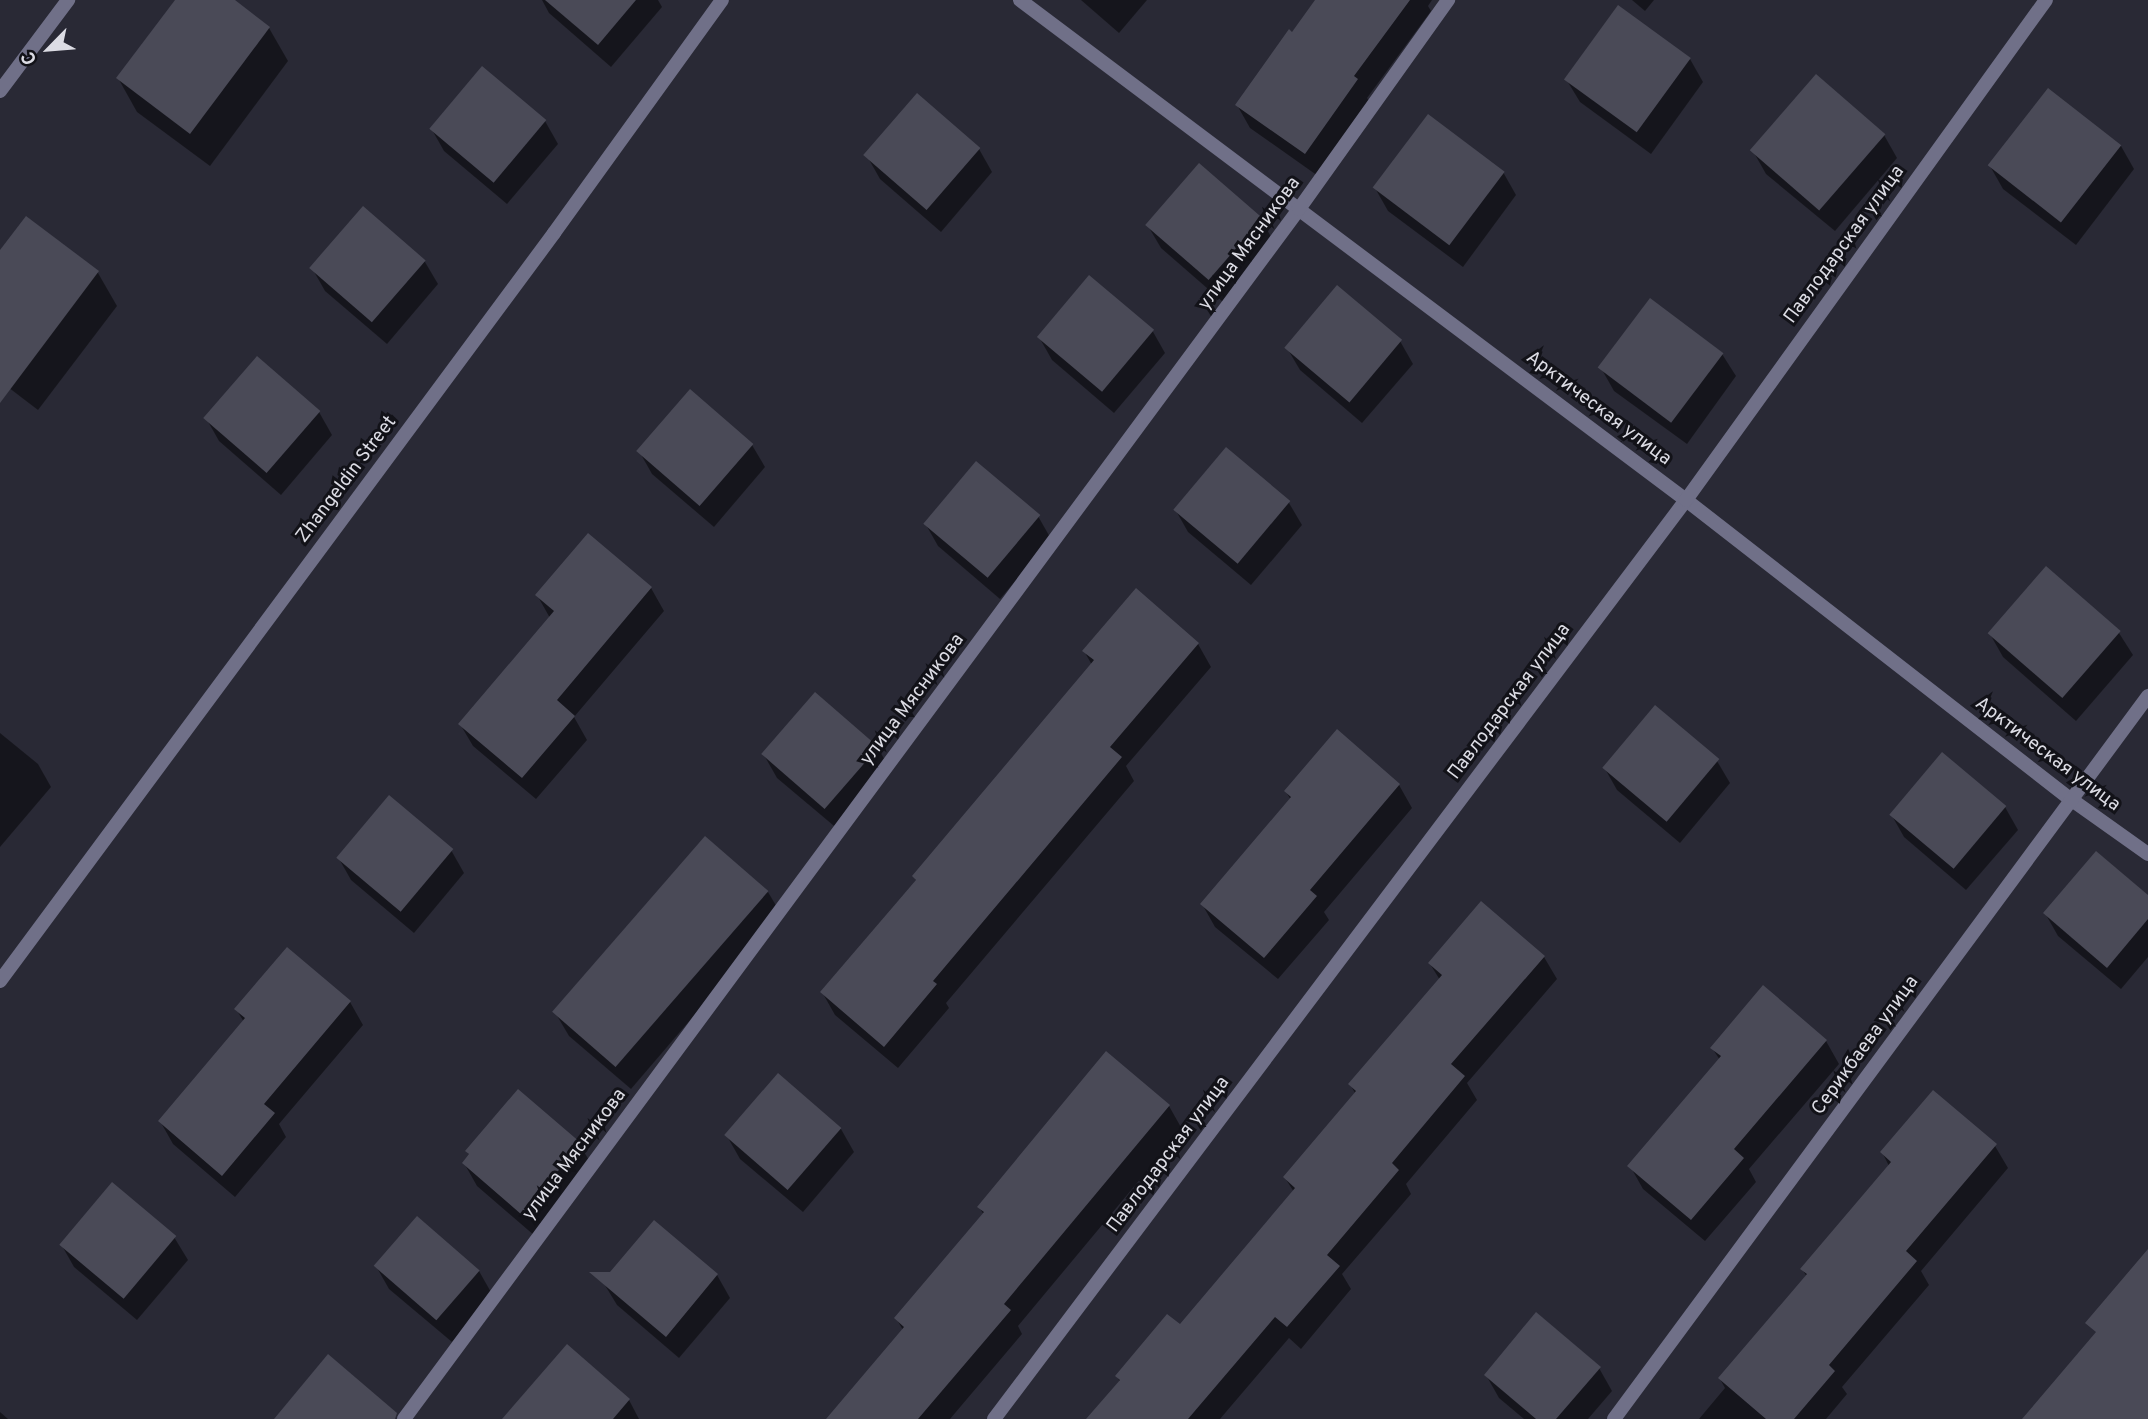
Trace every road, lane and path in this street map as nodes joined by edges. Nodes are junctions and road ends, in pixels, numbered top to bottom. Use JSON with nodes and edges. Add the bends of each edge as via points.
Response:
{"nodes":[{"id":1,"x":68,"y":0,"type":"edge"},
{"id":2,"x":722,"y":0,"type":"edge"},
{"id":3,"x":1020,"y":0,"type":"edge"},
{"id":4,"x":1448,"y":0,"type":"edge"},
{"id":5,"x":2046,"y":0,"type":"edge"},
{"id":6,"x":0,"y":91,"type":"edge"},
{"id":7,"x":1300,"y":209,"type":"junction"},
{"id":8,"x":1686,"y":500,"type":"junction"},
{"id":9,"x":2148,"y":696,"type":"edge"},
{"id":10,"x":2072,"y":800,"type":"junction"},
{"id":11,"x":2148,"y":854,"type":"edge"},
{"id":12,"x":0,"y":981,"type":"edge"},
{"id":13,"x":404,"y":1419,"type":"edge"},
{"id":14,"x":994,"y":1419,"type":"edge"},
{"id":15,"x":1614,"y":1419,"type":"edge"}],
"edges":[{"from":1,"to":6,"type":"street"},
{"from":2,"to":12,"type":"street","name":"Zhangeldin Street"},
{"from":3,"to":7,"type":"street","name":"Арктическая улица"},
{"from":4,"to":7,"type":"street","name":"улица Мясникова"},
{"from":5,"to":8,"type":"street","name":"Павлодарская улица"},
{"from":7,"to":8,"type":"street","name":"Арктическая улица"},
{"from":7,"to":13,"type":"street","name":"улица Мясникова"},
{"from":8,"to":10,"type":"street","name":"Арктическая улица"},
{"from":8,"to":14,"type":"street","name":"Павлодарская улица"},
{"from":9,"to":10,"type":"street","name":"Серикбаева улица"},
{"from":10,"to":11,"type":"street","name":"Арктическая улица"},
{"from":10,"to":15,"type":"street","name":"Серикбаева улица"}]}
